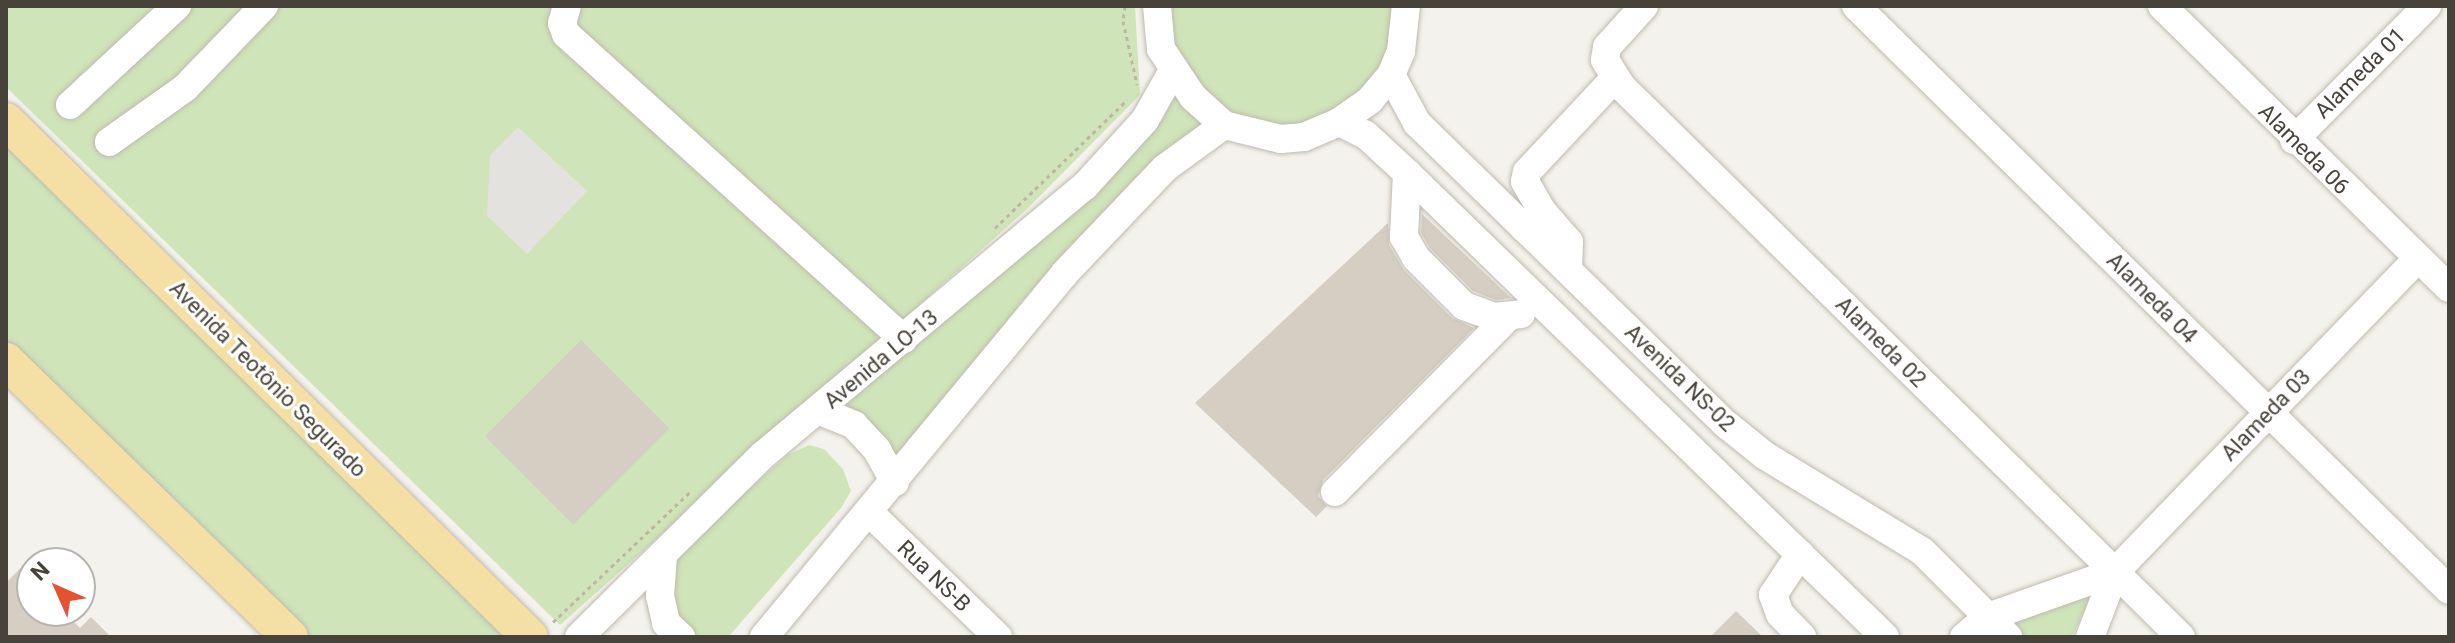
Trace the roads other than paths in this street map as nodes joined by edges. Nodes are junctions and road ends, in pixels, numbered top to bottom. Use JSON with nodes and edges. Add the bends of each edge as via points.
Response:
{"nodes":[{"id":1,"x":177,"y":6,"type":"edge"},
{"id":2,"x":264,"y":6,"type":"edge"},
{"id":3,"x":567,"y":6,"type":"edge"},
{"id":4,"x":1157,"y":6,"type":"edge"},
{"id":5,"x":1406,"y":6,"type":"edge"},
{"id":6,"x":1644,"y":6,"type":"edge"},
{"id":7,"x":1856,"y":6,"type":"edge"},
{"id":8,"x":2162,"y":6,"type":"edge"},
{"id":9,"x":2427,"y":6,"type":"edge"},
{"id":10,"x":1172,"y":72,"type":"junction"},
{"id":11,"x":1391,"y":75,"type":"junction"},
{"id":12,"x":1615,"y":78,"type":"junction"},
{"id":13,"x":70,"y":105,"type":"dead end"},
{"id":14,"x":6,"y":121,"type":"edge"},
{"id":15,"x":1339,"y":122,"type":"junction"},
{"id":16,"x":1224,"y":125,"type":"junction"},
{"id":17,"x":2294,"y":140,"type":"junction"},
{"id":18,"x":109,"y":142,"type":"dead end"},
{"id":19,"x":1407,"y":173,"type":"junction"},
{"id":20,"x":1533,"y":219,"type":"junction"},
{"id":21,"x":2417,"y":259,"type":"junction"},
{"id":22,"x":2449,"y":288,"type":"edge"},
{"id":23,"x":1550,"y":309,"type":"junction"},
{"id":24,"x":1509,"y":316,"type":"junction"},
{"id":25,"x":903,"y":339,"type":"junction"},
{"id":26,"x":6,"y":361,"type":"edge"},
{"id":27,"x":820,"y":411,"type":"junction"},
{"id":28,"x":2269,"y":413,"type":"junction"},
{"id":29,"x":895,"y":482,"type":"junction"},
{"id":30,"x":1335,"y":492,"type":"dead end"},
{"id":31,"x":871,"y":514,"type":"junction"},
{"id":32,"x":1800,"y":554,"type":"junction"},
{"id":33,"x":663,"y":556,"type":"junction"},
{"id":34,"x":2115,"y":572,"type":"junction"},
{"id":35,"x":2449,"y":590,"type":"edge"},
{"id":36,"x":1988,"y":617,"type":"junction"},
{"id":37,"x":290,"y":637,"type":"edge"},
{"id":38,"x":530,"y":637,"type":"edge"},
{"id":39,"x":579,"y":637,"type":"edge"},
{"id":40,"x":681,"y":637,"type":"edge"},
{"id":41,"x":764,"y":637,"type":"edge"},
{"id":42,"x":998,"y":637,"type":"edge"},
{"id":43,"x":1802,"y":637,"type":"edge"},
{"id":44,"x":1885,"y":637,"type":"edge"},
{"id":45,"x":1964,"y":637,"type":"edge"},
{"id":46,"x":2008,"y":637,"type":"edge"},
{"id":47,"x":2090,"y":637,"type":"edge"},
{"id":48,"x":2181,"y":637,"type":"edge"}],
"edges":[{"from":1,"to":13,"type":"street"},
{"from":2,"to":18,"type":"street","via":[[185,88]]},
{"from":3,"to":25,"type":"street","via":[[562,23],[566,34]]},
{"from":4,"to":10,"type":"street","via":[[1161,49]]},
{"from":5,"to":11,"type":"street","via":[[1401,51]]},
{"from":6,"to":12,"type":"street","via":[[1615,37],[1605,60]]},
{"from":7,"to":28,"type":"street","name":"Alameda 04"},
{"from":8,"to":17,"type":"street","name":"Alameda 06"},
{"from":9,"to":17,"type":"street","name":"Alameda 01"},
{"from":10,"to":16,"type":"street"},
{"from":10,"to":25,"type":"street","name":"Avenida LO-13","via":[[1145,120],[1085,186]]},
{"from":11,"to":15,"type":"street","via":[[1370,100]]},
{"from":11,"to":20,"type":"street","name":"Avenida NS-02","via":[[1417,123]]},
{"from":12,"to":20,"type":"street","via":[[1527,172]]},
{"from":12,"to":34,"type":"street","name":"Alameda 02"},
{"from":14,"to":38,"type":"main road","name":"Avenida Teotônio Segurado"},
{"from":15,"to":16,"type":"street","via":[[1304,137],[1281,139]]},
{"from":15,"to":19,"type":"street","name":"Avenida NS-02","via":[[1366,135]]},
{"from":16,"to":29,"type":"street","via":[[1165,168],[1064,274]]},
{"from":17,"to":21,"type":"street","name":"Alameda 06"},
{"from":19,"to":23,"type":"street","name":"Avenida NS-02"},
{"from":19,"to":24,"type":"street","via":[[1408,248],[1464,306]]},
{"from":20,"to":36,"type":"street","name":"Avenida NS-02","via":[[1568,269],[1727,425],[1764,455],[1922,551]]},
{"from":21,"to":22,"type":"street","name":"Alameda 06"},
{"from":21,"to":28,"type":"street","name":"Alameda 03"},
{"from":23,"to":24,"type":"street"},
{"from":23,"to":32,"type":"street","name":"Avenida NS-02"},
{"from":24,"to":30,"type":"street"},
{"from":25,"to":27,"type":"street","name":"Avenida LO-13"},
{"from":26,"to":37,"type":"main road"},
{"from":27,"to":29,"type":"street","via":[[854,425],[877,450]]},
{"from":27,"to":33,"type":"street","name":"Avenida LO-13","via":[[763,455]]},
{"from":28,"to":34,"type":"street","name":"Alameda 03"},
{"from":28,"to":35,"type":"street","name":"Alameda 04"},
{"from":29,"to":31,"type":"street"},
{"from":31,"to":41,"type":"street"},
{"from":31,"to":42,"type":"street","name":"Rua NS-B"},
{"from":32,"to":43,"type":"street","via":[[1773,595],[1780,614]]},
{"from":32,"to":44,"type":"street","name":"Avenida NS-02"},
{"from":33,"to":39,"type":"street","name":"Avenida LO-13"},
{"from":33,"to":40,"type":"street","via":[[660,596],[666,623]]},
{"from":34,"to":36,"type":"street","name":"Alameda 03"},
{"from":34,"to":47,"type":"street","name":"Alameda 03"},
{"from":34,"to":48,"type":"street","name":"Alameda 02"},
{"from":36,"to":45,"type":"street","name":"Alameda 03"},
{"from":36,"to":46,"type":"street","name":"Avenida NS-02"}]}
